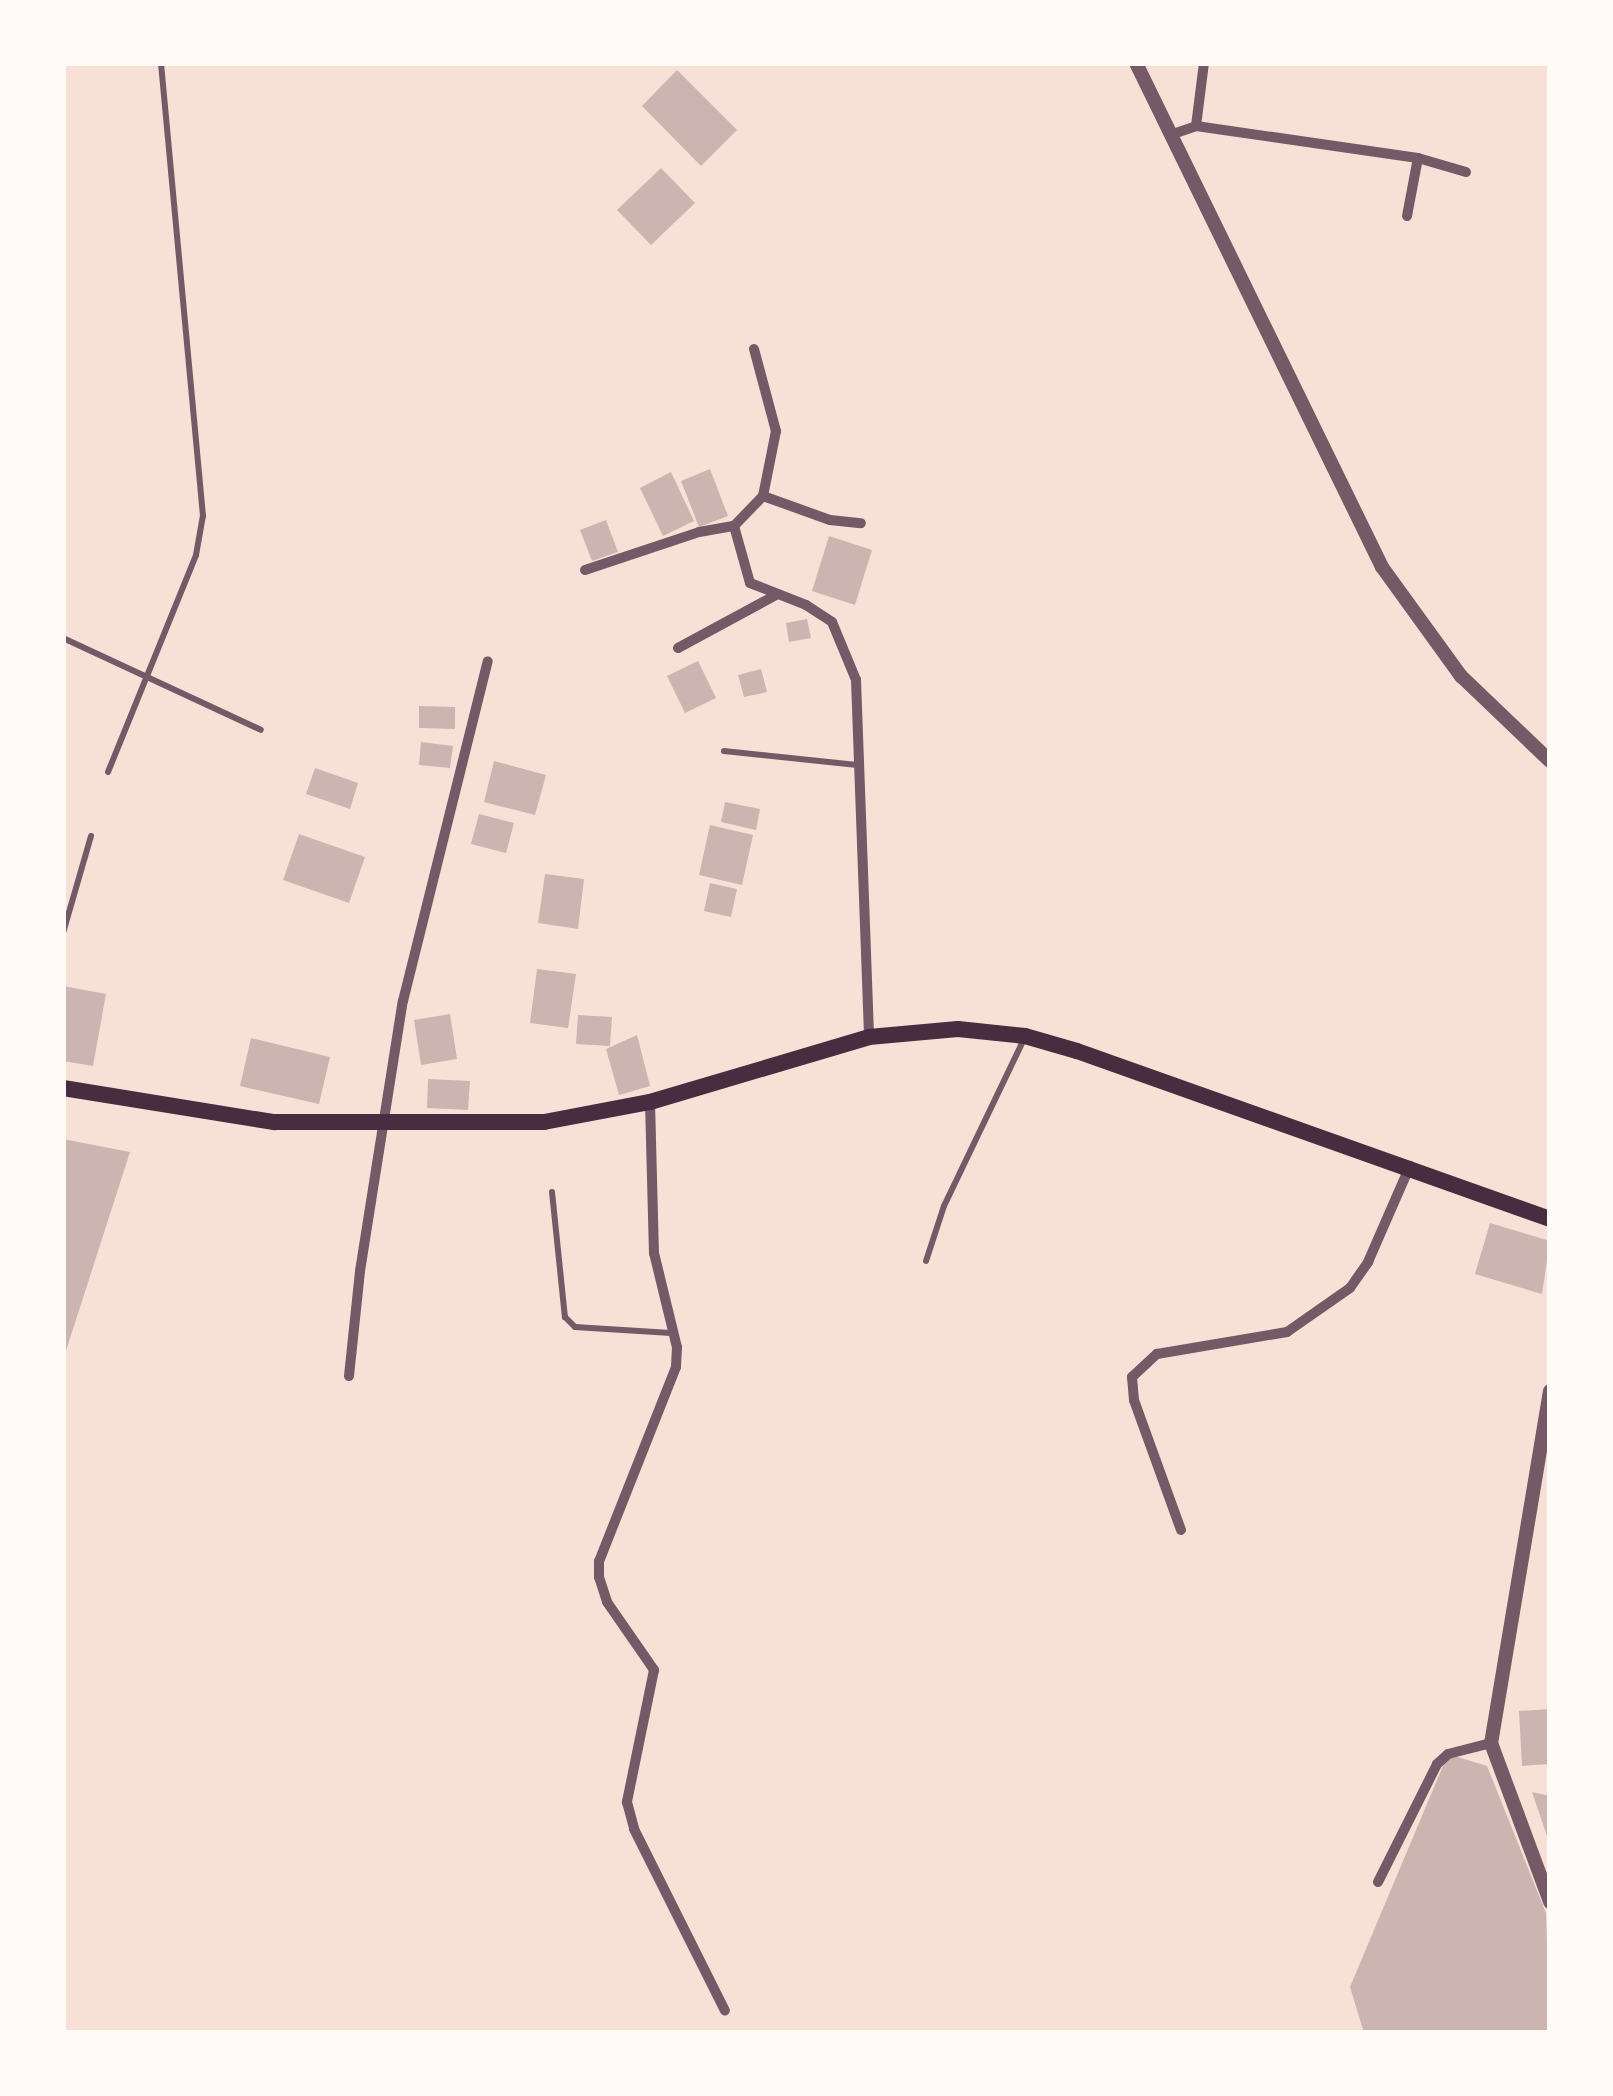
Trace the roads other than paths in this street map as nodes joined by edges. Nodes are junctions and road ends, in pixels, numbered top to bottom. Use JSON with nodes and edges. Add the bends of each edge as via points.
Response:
{"nodes":[{"id":1,"x":161,"y":63,"type":"edge"},
{"id":2,"x":1136,"y":63,"type":"edge"},
{"id":3,"x":1204,"y":63,"type":"edge"},
{"id":4,"x":1196,"y":126,"type":"junction"},
{"id":5,"x":1173,"y":134,"type":"junction"},
{"id":6,"x":1418,"y":158,"type":"junction"},
{"id":7,"x":1466,"y":172,"type":"dead end"},
{"id":8,"x":1407,"y":216,"type":"dead end"},
{"id":9,"x":754,"y":350,"type":"dead end"},
{"id":10,"x":763,"y":496,"type":"junction"},
{"id":11,"x":861,"y":524,"type":"dead end"},
{"id":12,"x":734,"y":526,"type":"junction"},
{"id":13,"x":585,"y":570,"type":"dead end"},
{"id":14,"x":776,"y":596,"type":"junction"},
{"id":15,"x":63,"y":638,"type":"edge"},
{"id":16,"x":678,"y":648,"type":"dead end"},
{"id":17,"x":488,"y":661,"type":"dead end"},
{"id":18,"x":146,"y":677,"type":"junction"},
{"id":19,"x":261,"y":730,"type":"dead end"},
{"id":20,"x":724,"y":752,"type":"dead end"},
{"id":21,"x":1550,"y":761,"type":"edge"},
{"id":22,"x":857,"y":765,"type":"junction"},
{"id":23,"x":108,"y":772,"type":"dead end"},
{"id":24,"x":91,"y":836,"type":"dead end"},
{"id":25,"x":63,"y":933,"type":"edge"},
{"id":26,"x":1025,"y":1036,"type":"junction"},
{"id":27,"x":869,"y":1037,"type":"junction"},
{"id":28,"x":63,"y":1088,"type":"edge"},
{"id":29,"x":650,"y":1102,"type":"junction"},
{"id":30,"x":381,"y":1126,"type":"junction"},
{"id":31,"x":1410,"y":1166,"type":"junction"},
{"id":32,"x":552,"y":1192,"type":"dead end"},
{"id":33,"x":1550,"y":1219,"type":"edge"},
{"id":34,"x":926,"y":1261,"type":"dead end"},
{"id":35,"x":673,"y":1333,"type":"junction"},
{"id":36,"x":349,"y":1376,"type":"dead end"},
{"id":37,"x":1550,"y":1391,"type":"edge"},
{"id":38,"x":1181,"y":1530,"type":"dead end"},
{"id":39,"x":1491,"y":1743,"type":"junction"},
{"id":40,"x":1378,"y":1882,"type":"dead end"},
{"id":41,"x":1550,"y":1902,"type":"edge"},
{"id":42,"x":724,"y":2011,"type":"dead end"}],
"edges":[{"from":1,"to":18,"type":"lane","via":[[203,516],[196,555]]},
{"from":2,"to":5,"type":"street"},
{"from":3,"to":4,"type":"street"},
{"from":4,"to":5,"type":"street"},
{"from":4,"to":6,"type":"street"},
{"from":5,"to":21,"type":"street","via":[[1382,567],[1461,676]]},
{"from":6,"to":7,"type":"street"},
{"from":6,"to":8,"type":"street"},
{"from":9,"to":10,"type":"street","via":[[776,431]]},
{"from":10,"to":11,"type":"street"},
{"from":10,"to":12,"type":"street"},
{"from":12,"to":13,"type":"street"},
{"from":12,"to":14,"type":"street","via":[[750,583]]},
{"from":14,"to":16,"type":"street"},
{"from":14,"to":22,"type":"street","via":[[832,622],[856,680]]},
{"from":15,"to":18,"type":"lane"},
{"from":17,"to":30,"type":"street","via":[[403,1000]]},
{"from":18,"to":19,"type":"lane"},
{"from":18,"to":23,"type":"lane"},
{"from":20,"to":22,"type":"lane"},
{"from":22,"to":27,"type":"street"},
{"from":24,"to":25,"type":"lane"},
{"from":26,"to":27,"type":"main road","via":[[958,1029]]},
{"from":26,"to":31,"type":"main road"},
{"from":26,"to":34,"type":"lane"},
{"from":27,"to":29,"type":"main road"},
{"from":28,"to":30,"type":"main road","via":[[274,1122]]},
{"from":29,"to":30,"type":"main road","via":[[544,1122]]},
{"from":29,"to":35,"type":"street","via":[[654,1253]]},
{"from":30,"to":36,"type":"street"},
{"from":31,"to":33,"type":"main road"},
{"from":31,"to":38,"type":"street","via":[[1350,1288],[1287,1331],[1156,1354],[1132,1377],[1133,1400]]},
{"from":32,"to":35,"type":"lane","via":[[565,1317],[575,1327]]},
{"from":35,"to":42,"type":"street","via":[[676,1367],[599,1576],[607,1602],[653,1670],[627,1802],[634,1829]]},
{"from":37,"to":39,"type":"street"},
{"from":39,"to":40,"type":"street","via":[[1437,1764]]},
{"from":39,"to":41,"type":"street"}]}
